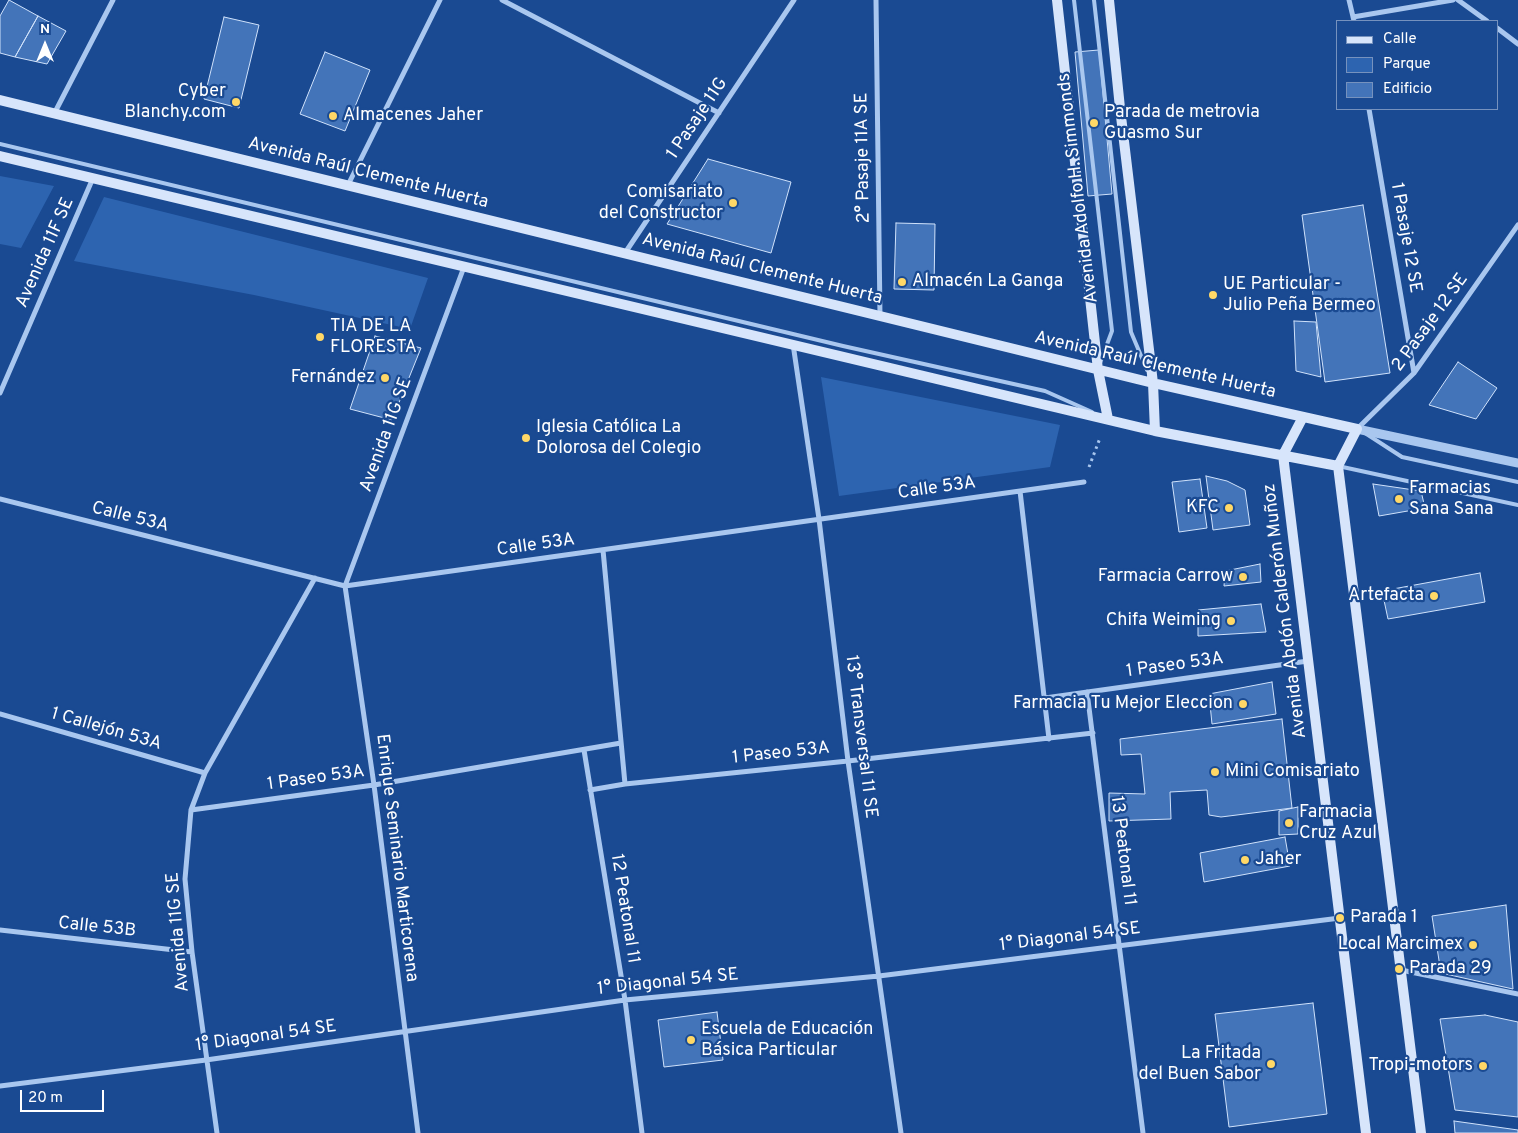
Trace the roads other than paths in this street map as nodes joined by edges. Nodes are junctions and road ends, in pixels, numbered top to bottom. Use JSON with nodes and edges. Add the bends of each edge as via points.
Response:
{"nodes":[{"id":1,"x":113,"y":0,"type":"edge"},
{"id":2,"x":440,"y":0,"type":"edge"},
{"id":3,"x":502,"y":0,"type":"edge"},
{"id":4,"x":794,"y":0,"type":"edge"},
{"id":5,"x":876,"y":0,"type":"edge"},
{"id":6,"x":1058,"y":0,"type":"edge"},
{"id":7,"x":1074,"y":0,"type":"edge"},
{"id":8,"x":1094,"y":0,"type":"edge"},
{"id":9,"x":1109,"y":0,"type":"edge"},
{"id":10,"x":1350,"y":0,"type":"edge"},
{"id":11,"x":1453,"y":0,"type":"edge"},
{"id":12,"x":1458,"y":0,"type":"edge"},
{"id":13,"x":1353,"y":19,"type":"edge"},
{"id":14,"x":1486,"y":20,"type":"edge"},
{"id":15,"x":1498,"y":29,"type":"edge"},
{"id":16,"x":1518,"y":44,"type":"edge"},
{"id":17,"x":0,"y":100,"type":"edge"},
{"id":18,"x":1369,"y":110,"type":"edge"},
{"id":19,"x":719,"y":113,"type":"junction"},
{"id":20,"x":54,"y":114,"type":"junction"},
{"id":21,"x":0,"y":144,"type":"edge"},
{"id":22,"x":0,"y":156,"type":"edge"},
{"id":23,"x":94,"y":178,"type":"junction"},
{"id":24,"x":348,"y":185,"type":"junction"},
{"id":25,"x":1518,"y":225,"type":"edge"},
{"id":26,"x":624,"y":254,"type":"junction"},
{"id":27,"x":465,"y":266,"type":"junction"},
{"id":28,"x":880,"y":316,"type":"junction"},
{"id":29,"x":793,"y":344,"type":"junction"},
{"id":30,"x":1098,"y":370,"type":"junction"},
{"id":31,"x":1414,"y":373,"type":"junction"},
{"id":32,"x":1153,"y":383,"type":"junction"},
{"id":33,"x":0,"y":393,"type":"edge"},
{"id":34,"x":1303,"y":417,"type":"junction"},
{"id":35,"x":1108,"y":419,"type":"junction"},
{"id":36,"x":1357,"y":429,"type":"junction"},
{"id":37,"x":1155,"y":431,"type":"junction"},
{"id":38,"x":1284,"y":455,"type":"junction"},
{"id":39,"x":1518,"y":463,"type":"edge"},
{"id":40,"x":1338,"y":466,"type":"junction"},
{"id":41,"x":1084,"y":482,"type":"road end"},
{"id":42,"x":1518,"y":482,"type":"edge"},
{"id":43,"x":1020,"y":491,"type":"junction"},
{"id":44,"x":0,"y":499,"type":"edge"},
{"id":45,"x":1518,"y":505,"type":"edge"},
{"id":46,"x":819,"y":519,"type":"junction"},
{"id":47,"x":603,"y":550,"type":"junction"},
{"id":48,"x":315,"y":578,"type":"junction"},
{"id":49,"x":346,"y":586,"type":"junction"},
{"id":50,"x":1309,"y":660,"type":"junction"},
{"id":51,"x":1087,"y":692,"type":"junction"},
{"id":52,"x":1045,"y":698,"type":"junction"},
{"id":53,"x":0,"y":714,"type":"edge"},
{"id":54,"x":1093,"y":733,"type":"junction"},
{"id":55,"x":1050,"y":739,"type":"junction"},
{"id":56,"x":621,"y":743,"type":"junction"},
{"id":57,"x":584,"y":750,"type":"junction"},
{"id":58,"x":848,"y":761,"type":"junction"},
{"id":59,"x":205,"y":773,"type":"junction"},
{"id":60,"x":626,"y":784,"type":"junction"},
{"id":61,"x":374,"y":785,"type":"junction"},
{"id":62,"x":590,"y":790,"type":"junction"},
{"id":63,"x":191,"y":810,"type":"junction"},
{"id":64,"x":1340,"y":918,"type":"junction"},
{"id":65,"x":0,"y":930,"type":"edge"},
{"id":66,"x":1120,"y":945,"type":"junction"},
{"id":67,"x":192,"y":952,"type":"junction"},
{"id":68,"x":1399,"y":969,"type":"junction"},
{"id":69,"x":879,"y":976,"type":"junction"},
{"id":70,"x":1518,"y":994,"type":"edge"},
{"id":71,"x":626,"y":1000,"type":"junction"},
{"id":72,"x":405,"y":1032,"type":"junction"},
{"id":73,"x":206,"y":1060,"type":"junction"},
{"id":74,"x":0,"y":1086,"type":"edge"},
{"id":75,"x":217,"y":1133,"type":"edge"},
{"id":76,"x":418,"y":1133,"type":"edge"},
{"id":77,"x":642,"y":1133,"type":"edge"},
{"id":78,"x":901,"y":1133,"type":"edge"},
{"id":79,"x":1142,"y":1133,"type":"edge"},
{"id":80,"x":1366,"y":1133,"type":"edge"},
{"id":81,"x":1421,"y":1133,"type":"edge"}],
"edges":[{"from":1,"to":20,"type":"street"},
{"from":2,"to":24,"type":"street"},
{"from":3,"to":19,"type":"street"},
{"from":4,"to":19,"type":"street","name":"1 Pasaje 11G"},
{"from":5,"to":28,"type":"street","name":"2° Pasaje 11A SE"},
{"from":6,"to":30,"type":"main road","name":"Avenida Adolfo H. Simmonds"},
{"from":7,"to":30,"type":"lane","name":"Avenida Adolfo H. Simmonds","via":[[1112,331]]},
{"from":8,"to":32,"type":"lane","name":"Avenida Adolfo H. Simmonds","via":[[1131,332]]},
{"from":9,"to":32,"type":"main road","name":"Avenida Adolfo H. Simmonds"},
{"from":10,"to":13,"type":"street"},
{"from":11,"to":13,"type":"street"},
{"from":12,"to":14,"type":"street"},
{"from":15,"to":16,"type":"street"},
{"from":17,"to":20,"type":"main road","name":"Avenida Raúl Clemente Huerta"},
{"from":18,"to":31,"type":"street","name":"1 Pasaje 12 SE"},
{"from":19,"to":26,"type":"street","name":"1 Pasaje 11G"},
{"from":20,"to":24,"type":"main road","name":"Avenida Raúl Clemente Huerta"},
{"from":21,"to":35,"type":"lane","via":[[843,346],[1045,390]]},
{"from":22,"to":23,"type":"main road"},
{"from":23,"to":27,"type":"main road"},
{"from":23,"to":33,"type":"street","name":"Avenida 11F SE"},
{"from":24,"to":26,"type":"main road","name":"Avenida Raúl Clemente Huerta"},
{"from":25,"to":31,"type":"street","name":"2 Pasaje 12 SE"},
{"from":26,"to":28,"type":"main road","name":"Avenida Raúl Clemente Huerta"},
{"from":27,"to":29,"type":"main road"},
{"from":27,"to":49,"type":"street","name":"Avenida 11G SE"},
{"from":28,"to":30,"type":"main road","name":"Avenida Raúl Clemente Huerta"},
{"from":29,"to":35,"type":"main road"},
{"from":29,"to":46,"type":"street","name":"13° Transversal 11 SE"},
{"from":30,"to":32,"type":"main road","name":"Avenida Raúl Clemente Huerta"},
{"from":30,"to":35,"type":"main road","name":"Avenida Adolfo H. Simmonds"},
{"from":31,"to":36,"type":"street","name":"2 Pasaje 12 SE"},
{"from":32,"to":34,"type":"main road","name":"Avenida Raúl Clemente Huerta"},
{"from":32,"to":37,"type":"main road","name":"Avenida Adolfo H. Simmonds"},
{"from":34,"to":36,"type":"main road","name":"Avenida Raúl Clemente Huerta"},
{"from":34,"to":38,"type":"main road"},
{"from":35,"to":37,"type":"main road"},
{"from":36,"to":39,"type":"street","name":"Avenida Raúl Clemente Huerta"},
{"from":36,"to":40,"type":"main road"},
{"from":36,"to":42,"type":"lane","via":[[1402,457]]},
{"from":37,"to":38,"type":"main road"},
{"from":38,"to":40,"type":"main road"},
{"from":38,"to":50,"type":"main road","name":"Avenida Abdón Calderón Muñoz"},
{"from":40,"to":45,"type":"lane"},
{"from":40,"to":68,"type":"main road"},
{"from":41,"to":43,"type":"street","name":"Calle 53A"},
{"from":43,"to":46,"type":"street","name":"Calle 53A"},
{"from":43,"to":52,"type":"street"},
{"from":44,"to":48,"type":"street","name":"Calle 53A"},
{"from":46,"to":47,"type":"street","name":"Calle 53A"},
{"from":46,"to":58,"type":"street","name":"13° Transversal 11 SE"},
{"from":47,"to":49,"type":"street","name":"Calle 53A"},
{"from":47,"to":56,"type":"street"},
{"from":48,"to":49,"type":"street","name":"Calle 53A"},
{"from":48,"to":59,"type":"street","name":"Avenida 11G SE"},
{"from":49,"to":61,"type":"street","name":"Enrique Seminario Marticorena"},
{"from":50,"to":51,"type":"street","name":"1 Paseo 53A"},
{"from":50,"to":64,"type":"main road","name":"Avenida Abdón Calderón Muñoz"},
{"from":51,"to":52,"type":"street","name":"1 Paseo 53A"},
{"from":51,"to":54,"type":"street","name":"13 Peatonal 11"},
{"from":52,"to":55,"type":"street"},
{"from":53,"to":59,"type":"street","name":"1 Callejón 53A"},
{"from":54,"to":55,"type":"street","name":"1 Paseo 53A"},
{"from":54,"to":66,"type":"street","name":"13 Peatonal 11"},
{"from":55,"to":58,"type":"street","name":"1 Paseo 53A"},
{"from":56,"to":57,"type":"street","name":"1 Paseo 53A"},
{"from":56,"to":60,"type":"street"},
{"from":57,"to":61,"type":"street","name":"1 Paseo 53A"},
{"from":57,"to":62,"type":"street","name":"12 Peatonal 11"},
{"from":58,"to":60,"type":"street","name":"1 Paseo 53A"},
{"from":58,"to":69,"type":"street","name":"13° Transversal 11 SE"},
{"from":59,"to":63,"type":"street","name":"Avenida 11G SE"},
{"from":60,"to":62,"type":"street","name":"1 Paseo 53A"},
{"from":61,"to":63,"type":"street","name":"1 Paseo 53A"},
{"from":61,"to":72,"type":"street","name":"Enrique Seminario Marticorena"},
{"from":62,"to":71,"type":"street","name":"12 Peatonal 11"},
{"from":63,"to":67,"type":"street","name":"Avenida 11G SE","via":[[185,879]]},
{"from":64,"to":66,"type":"street","name":"1° Diagonal 54 SE"},
{"from":64,"to":80,"type":"main road","name":"Avenida Abdón Calderón Muñoz"},
{"from":65,"to":67,"type":"street","name":"Calle 53B"},
{"from":66,"to":69,"type":"street","name":"1° Diagonal 54 SE"},
{"from":66,"to":79,"type":"street","name":"13 Peatonal 11"},
{"from":67,"to":73,"type":"street","name":"Avenida 11G SE"},
{"from":68,"to":70,"type":"street"},
{"from":68,"to":81,"type":"main road"},
{"from":69,"to":71,"type":"street","name":"1° Diagonal 54 SE"},
{"from":69,"to":78,"type":"street","name":"13° Transversal 11 SE"},
{"from":71,"to":72,"type":"street","name":"1° Diagonal 54 SE"},
{"from":71,"to":77,"type":"street","name":"12 Peatonal 11"},
{"from":72,"to":73,"type":"street","name":"1° Diagonal 54 SE"},
{"from":72,"to":76,"type":"street","name":"Enrique Seminario Marticorena"},
{"from":73,"to":74,"type":"street","name":"1° Diagonal 54 SE"},
{"from":73,"to":75,"type":"street","name":"Avenida 11G SE"}]}
